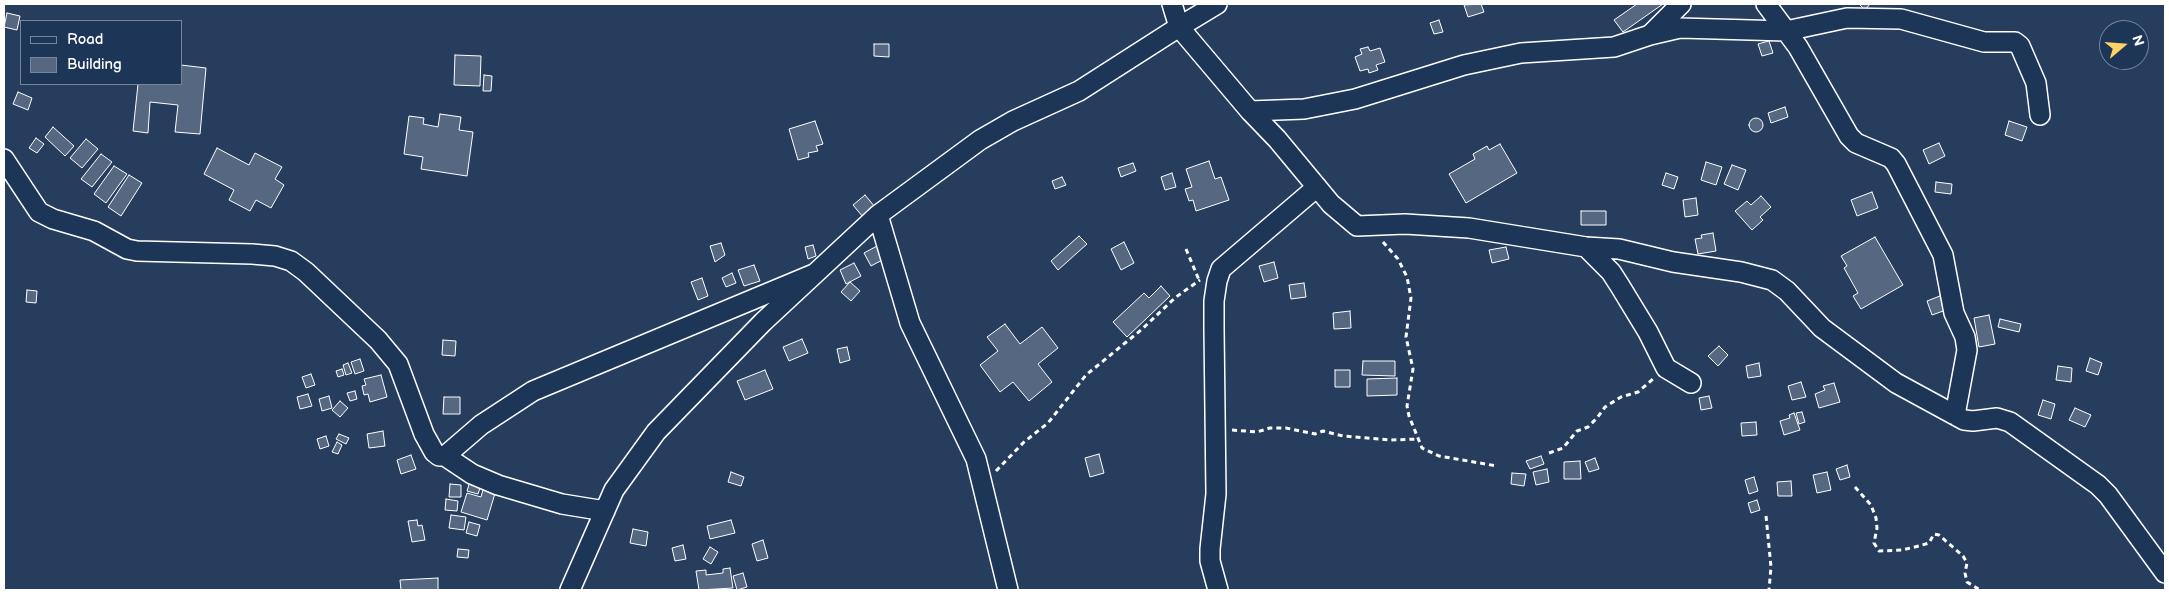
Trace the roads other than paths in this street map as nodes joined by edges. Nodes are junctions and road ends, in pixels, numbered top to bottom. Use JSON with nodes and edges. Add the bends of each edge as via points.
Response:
{"nodes":[{"id":1,"x":1172,"y":4,"type":"edge"},
{"id":2,"x":1216,"y":4,"type":"edge"},
{"id":3,"x":1681,"y":4,"type":"edge"},
{"id":4,"x":1766,"y":4,"type":"edge"},
{"id":5,"x":1179,"y":27,"type":"junction"},
{"id":6,"x":1786,"y":31,"type":"junction"},
{"id":7,"x":1650,"y":35,"type":"junction"},
{"id":8,"x":1250,"y":111,"type":"junction"},
{"id":9,"x":2040,"y":114,"type":"dead end"},
{"id":10,"x":4,"y":159,"type":"edge"},
{"id":11,"x":1317,"y":187,"type":"junction"},
{"id":12,"x":878,"y":215,"type":"junction"},
{"id":13,"x":1586,"y":247,"type":"junction"},
{"id":14,"x":814,"y":274,"type":"junction"},
{"id":15,"x":1691,"y":383,"type":"dead end"},
{"id":16,"x":1955,"y":415,"type":"junction"},
{"id":17,"x":445,"y":456,"type":"junction"},
{"id":18,"x":605,"y":511,"type":"junction"},
{"id":19,"x":2165,"y":573,"type":"edge"},
{"id":20,"x":570,"y":590,"type":"edge"},
{"id":21,"x":1008,"y":590,"type":"edge"},
{"id":22,"x":1218,"y":590,"type":"edge"}],
"edges":[{"from":1,"to":5,"type":"street"},
{"from":2,"to":5,"type":"street"},
{"from":3,"to":7,"type":"street"},
{"from":4,"to":6,"type":"street"},
{"from":5,"to":8,"type":"street"},
{"from":5,"to":12,"type":"street","via":[[1079,92],[1013,121],[980,140]]},
{"from":6,"to":7,"type":"street","via":[[1680,28]]},
{"from":6,"to":9,"type":"street","via":[[1847,18],[1901,19],[1984,42],[2015,42],[2020,46],[2036,83]]},
{"from":6,"to":16,"type":"street","via":[[1849,136],[1856,143],[1891,158],[1896,164],[1943,255],[1954,312],[1967,350]]},
{"from":7,"to":8,"type":"street","via":[[1614,47],[1546,50],[1464,65],[1355,99],[1304,109]]},
{"from":8,"to":11,"type":"street"},
{"from":10,"to":17,"type":"street","via":[[39,212],[94,231],[127,249],[260,254],[290,261],[306,272],[378,340],[398,364],[424,434],[434,452]]},
{"from":11,"to":13,"type":"street","via":[[1357,226],[1405,224],[1469,228]]},
{"from":11,"to":22,"type":"street","via":[[1221,269],[1214,301],[1216,494],[1210,549]]},
{"from":12,"to":14,"type":"street"},
{"from":12,"to":21,"type":"street","via":[[910,323],[984,484]]},
{"from":13,"to":15,"type":"street","via":[[1611,272],[1666,368]]},
{"from":13,"to":16,"type":"street","via":[[1619,249],[1772,280],[1822,328],[1863,360],[1896,383]]},
{"from":14,"to":17,"type":"street","via":[[533,391],[481,425]]},
{"from":14,"to":18,"type":"street","via":[[656,432],[614,490]]},
{"from":16,"to":19,"type":"street","via":[[1964,420],[1997,418],[2010,422],[2098,485]]},
{"from":17,"to":18,"type":"street","via":[[472,474],[498,485],[562,504]]},
{"from":18,"to":20,"type":"street"}]}
